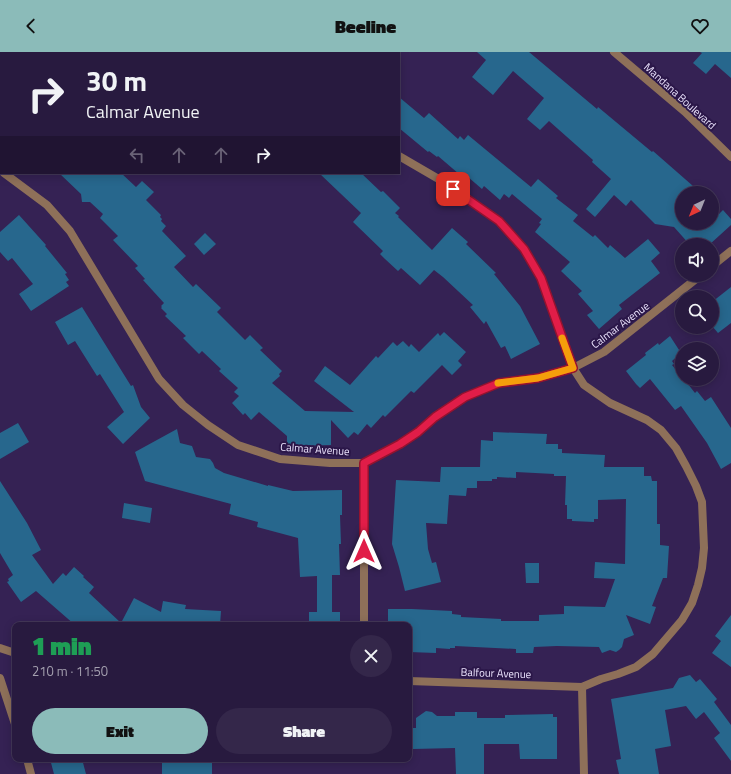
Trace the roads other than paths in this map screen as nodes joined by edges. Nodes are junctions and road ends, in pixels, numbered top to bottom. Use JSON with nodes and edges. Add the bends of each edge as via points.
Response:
{"nodes":[{"id":1,"x":614,"y":52,"type":"edge"},
{"id":2,"x":400,"y":157,"type":"edge"},
{"id":3,"x":731,"y":157,"type":"edge"},
{"id":4,"x":5,"y":174,"type":"edge"},
{"id":5,"x":731,"y":251,"type":"edge"},
{"id":6,"x":719,"y":260,"type":"edge"},
{"id":7,"x":692,"y":282,"type":"edge"},
{"id":8,"x":573,"y":368,"type":"junction"},
{"id":9,"x":364,"y":463,"type":"junction"},
{"id":10,"x":364,"y":622,"type":"edge"},
{"id":11,"x":0,"y":648,"type":"edge"},
{"id":12,"x":12,"y":652,"type":"edge"},
{"id":13,"x":0,"y":678,"type":"edge"},
{"id":14,"x":412,"y":681,"type":"edge"},
{"id":15,"x":582,"y":687,"type":"junction"},
{"id":16,"x":12,"y":715,"type":"edge"},
{"id":17,"x":28,"y":762,"type":"edge"},
{"id":18,"x":31,"y":774,"type":"edge"},
{"id":19,"x":584,"y":774,"type":"edge"}],
"edges":[{"from":1,"to":3,"type":"street","name":"Mandana Boulevard","via":[[685,112]]},
{"from":2,"to":8,"type":"street","via":[[442,181],[499,221],[524,249],[541,278]]},
{"from":4,"to":9,"type":"street","name":"Calmar Avenue","via":[[47,204],[70,231],[159,379],[188,409],[238,445],[280,459]]},
{"from":5,"to":6,"type":"street"},
{"from":7,"to":8,"type":"street","name":"Calmar Avenue","via":[[604,352]]},
{"from":8,"to":9,"type":"street","name":"Calmar Avenue","via":[[538,378],[499,383],[465,397],[400,444]]},
{"from":8,"to":15,"type":"street","via":[[584,385],[610,403],[647,420],[661,430],[676,448],[702,502],[704,548],[692,604],[669,637],[653,654],[636,666]]},
{"from":9,"to":10,"type":"street"},
{"from":11,"to":12,"type":"street"},
{"from":13,"to":16,"type":"street"},
{"from":14,"to":15,"type":"street","name":"Balfour Avenue"},
{"from":15,"to":19,"type":"street"},
{"from":17,"to":18,"type":"street"}]}
